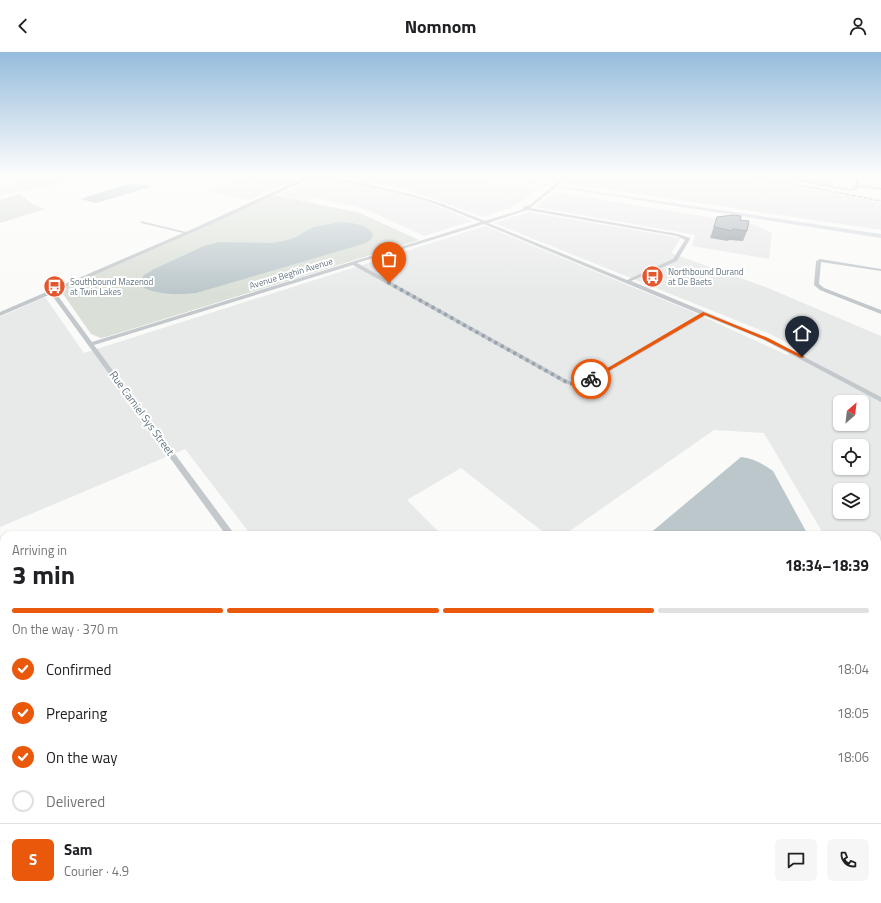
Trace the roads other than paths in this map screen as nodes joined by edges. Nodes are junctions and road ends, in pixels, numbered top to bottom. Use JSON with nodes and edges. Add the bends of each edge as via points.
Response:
{"nodes":[{"id":1,"x":226,"y":215,"type":"edge"},
{"id":2,"x":464,"y":215,"type":"edge"},
{"id":3,"x":503,"y":215,"type":"edge"},
{"id":4,"x":506,"y":215,"type":"edge"},
{"id":5,"x":559,"y":215,"type":"edge"},
{"id":6,"x":748,"y":215,"type":"edge"},
{"id":7,"x":495,"y":218,"type":"junction"},
{"id":8,"x":142,"y":222,"type":"dead end"},
{"id":9,"x":482,"y":222,"type":"junction"},
{"id":10,"x":186,"y":233,"type":"junction"},
{"id":11,"x":881,"y":235,"type":"edge"},
{"id":12,"x":353,"y":263,"type":"junction"},
{"id":13,"x":881,"y":270,"type":"edge"},
{"id":14,"x":628,"y":281,"type":"junction"},
{"id":15,"x":52,"y":292,"type":"junction"},
{"id":16,"x":880,"y":311,"type":"edge"},
{"id":17,"x":705,"y":313,"type":"junction"},
{"id":18,"x":0,"y":314,"type":"edge"},
{"id":19,"x":92,"y":344,"type":"junction"},
{"id":20,"x":881,"y":400,"type":"edge"},
{"id":21,"x":227,"y":531,"type":"edge"}],
"edges":[{"from":1,"to":10,"type":"street"},
{"from":2,"to":9,"type":"street"},
{"from":3,"to":7,"type":"street","name":"Avenue Beghin Avenue"},
{"from":4,"to":7,"type":"street","name":"Avenue Beghin Avenue"},
{"from":5,"to":14,"type":"street","via":[[678,235],[688,239],[675,260]]},
{"from":6,"to":11,"type":"main road"},
{"from":7,"to":9,"type":"street","name":"Avenue Beghin Avenue"},
{"from":8,"to":10,"type":"street"},
{"from":9,"to":12,"type":"street","name":"Avenue Beghin Avenue"},
{"from":9,"to":14,"type":"street"},
{"from":10,"to":15,"type":"street"},
{"from":12,"to":17,"type":"street","via":[[573,384],[584,384]]},
{"from":12,"to":19,"type":"street","name":"Avenue Beghin Avenue"},
{"from":13,"to":16,"type":"street","via":[[820,260],[816,284],[822,289]]},
{"from":14,"to":17,"type":"street"},
{"from":15,"to":18,"type":"street"},
{"from":15,"to":19,"type":"street","name":"Rue Camiel Sys Street"},
{"from":17,"to":20,"type":"street","via":[[778,344]]},
{"from":19,"to":21,"type":"street","name":"Rue Camiel Sys Street"}]}
